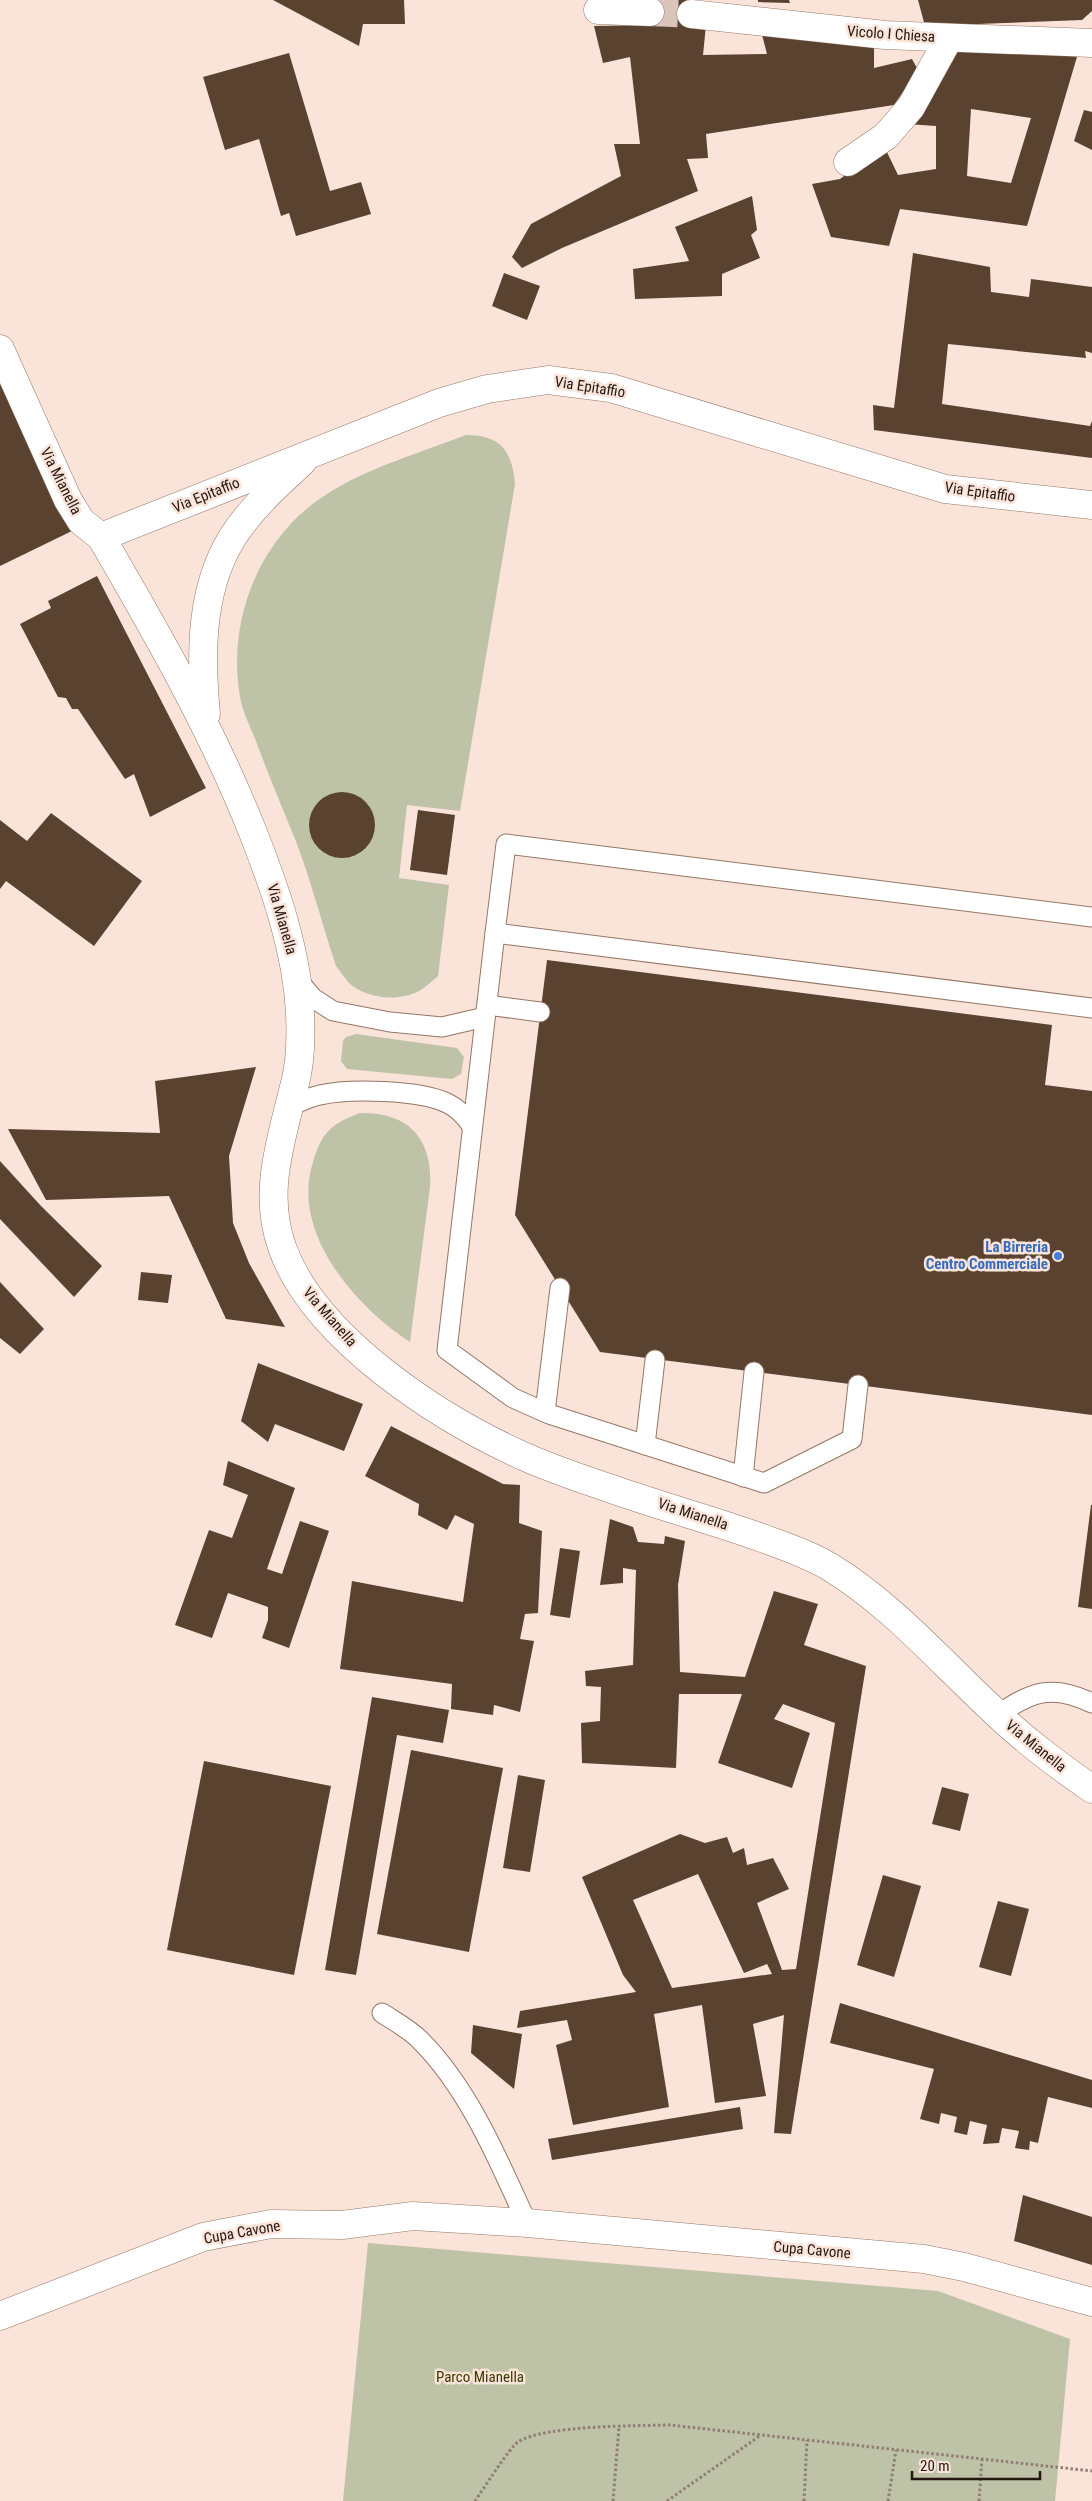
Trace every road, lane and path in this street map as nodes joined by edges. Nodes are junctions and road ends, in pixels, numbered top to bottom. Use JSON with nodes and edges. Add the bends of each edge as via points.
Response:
{"nodes":[{"id":1,"x":598,"y":10,"type":"dead end"},
{"id":2,"x":650,"y":12,"type":"tunnel mouth"},
{"id":3,"x":691,"y":14,"type":"tunnel mouth"},
{"id":4,"x":949,"y":38,"type":"junction"},
{"id":5,"x":1092,"y":43,"type":"edge"},
{"id":6,"x":848,"y":162,"type":"dead end"},
{"id":7,"x":0,"y":349,"type":"edge"},
{"id":8,"x":314,"y":451,"type":"junction"},
{"id":9,"x":1092,"y":505,"type":"edge"},
{"id":10,"x":102,"y":537,"type":"junction"},
{"id":11,"x":208,"y":726,"type":"junction"},
{"id":12,"x":1092,"y":917,"type":"edge"},
{"id":13,"x":495,"y":933,"type":"junction"},
{"id":14,"x":297,"y":979,"type":"junction"},
{"id":15,"x":1092,"y":1008,"type":"edge"},
{"id":16,"x":486,"y":1011,"type":"junction"},
{"id":17,"x":540,"y":1012,"type":"dead end"},
{"id":18,"x":288,"y":1107,"type":"junction"},
{"id":19,"x":472,"y":1126,"type":"junction"},
{"id":20,"x":560,"y":1288,"type":"dead end"},
{"id":21,"x":655,"y":1360,"type":"dead end"},
{"id":22,"x":754,"y":1372,"type":"dead end"},
{"id":23,"x":858,"y":1385,"type":"dead end"},
{"id":24,"x":545,"y":1412,"type":"junction"},
{"id":25,"x":645,"y":1445,"type":"junction"},
{"id":26,"x":743,"y":1477,"type":"junction"},
{"id":27,"x":1092,"y":1703,"type":"edge"},
{"id":28,"x":998,"y":1715,"type":"junction"},
{"id":29,"x":1092,"y":1789,"type":"edge"},
{"id":30,"x":382,"y":2013,"type":"dead end"},
{"id":31,"x":527,"y":2223,"type":"junction"},
{"id":32,"x":1092,"y":2302,"type":"edge"},
{"id":33,"x":0,"y":2316,"type":"edge"},
{"id":34,"x":619,"y":2427,"type":"junction"},
{"id":35,"x":762,"y":2435,"type":"junction"},
{"id":36,"x":807,"y":2440,"type":"junction"},
{"id":37,"x":896,"y":2450,"type":"junction"},
{"id":38,"x":982,"y":2459,"type":"junction"},
{"id":39,"x":1092,"y":2471,"type":"edge"},
{"id":40,"x":475,"y":2501,"type":"edge"},
{"id":41,"x":613,"y":2501,"type":"edge"},
{"id":42,"x":667,"y":2501,"type":"edge"},
{"id":43,"x":804,"y":2501,"type":"edge"},
{"id":44,"x":888,"y":2501,"type":"edge"},
{"id":45,"x":979,"y":2501,"type":"edge"}],
"edges":[{"from":1,"to":2,"type":"street"},
{"from":3,"to":4,"type":"street","name":"Vicolo I Chiesa","via":[[885,36]]},
{"from":4,"to":5,"type":"street","name":"Vicolo I Chiesa"},
{"from":4,"to":6,"type":"street","via":[[911,107],[886,136]]},
{"from":7,"to":10,"type":"street","name":"Via Mianella","via":[[68,500],[82,521]]},
{"from":8,"to":9,"type":"street","name":"Via Epitaffio","via":[[439,403],[487,390],[548,380],[611,388],[945,488]]},
{"from":8,"to":10,"type":"street","name":"Via Epitaffio"},
{"from":8,"to":11,"type":"street","via":[[259,502],[237,530],[219,566],[207,605],[203,644]]},
{"from":10,"to":11,"type":"street","name":"Via Mianella"},
{"from":11,"to":14,"type":"street","name":"Via Mianella","via":[[266,865],[288,934]]},
{"from":12,"to":13,"type":"lane","via":[[506,844]]},
{"from":13,"to":15,"type":"lane"},
{"from":13,"to":16,"type":"lane"},
{"from":14,"to":16,"type":"lane","via":[[313,998],[333,1011],[390,1022],[442,1027]]},
{"from":14,"to":18,"type":"street","name":"Via Mianella","via":[[300,1048],[296,1082]]},
{"from":16,"to":17,"type":"lane"},
{"from":16,"to":19,"type":"lane"},
{"from":18,"to":19,"type":"lane","via":[[319,1095],[346,1091],[381,1092],[446,1103],[461,1112]]},
{"from":18,"to":28,"type":"street","name":"Via Mianella","via":[[273,1183],[274,1216],[282,1246],[293,1273],[312,1302],[340,1334],[377,1366],[437,1408],[523,1456],[608,1488],[716,1521],[827,1565],[860,1587]]},
{"from":19,"to":24,"type":"lane","via":[[447,1350],[513,1398]]},
{"from":20,"to":24,"type":"lane"},
{"from":21,"to":25,"type":"lane"},
{"from":22,"to":26,"type":"lane"},
{"from":23,"to":26,"type":"lane","via":[[852,1440],[764,1483]]},
{"from":24,"to":25,"type":"lane"},
{"from":25,"to":26,"type":"lane"},
{"from":27,"to":28,"type":"lane","via":[[1059,1692],[1038,1694],[1022,1698]]},
{"from":28,"to":29,"type":"street","name":"Via Mianella","via":[[1051,1760]]},
{"from":30,"to":31,"type":"lane","via":[[419,2039],[445,2070],[473,2112]]},
{"from":31,"to":32,"type":"street","name":"Cupa Cavone","via":[[924,2259]]},
{"from":31,"to":33,"type":"street","name":"Cupa Cavone","via":[[413,2216],[342,2225],[271,2224],[203,2237]]},
{"from":34,"to":35,"type":"path","via":[[670,2425]]},
{"from":34,"to":40,"type":"path","via":[[552,2432],[517,2442]]},
{"from":34,"to":41,"type":"path"},
{"from":35,"to":36,"type":"path"},
{"from":35,"to":42,"type":"path"},
{"from":36,"to":37,"type":"path"},
{"from":36,"to":43,"type":"path"},
{"from":37,"to":38,"type":"path"},
{"from":37,"to":44,"type":"path"},
{"from":38,"to":39,"type":"path"},
{"from":38,"to":45,"type":"path"}]}
